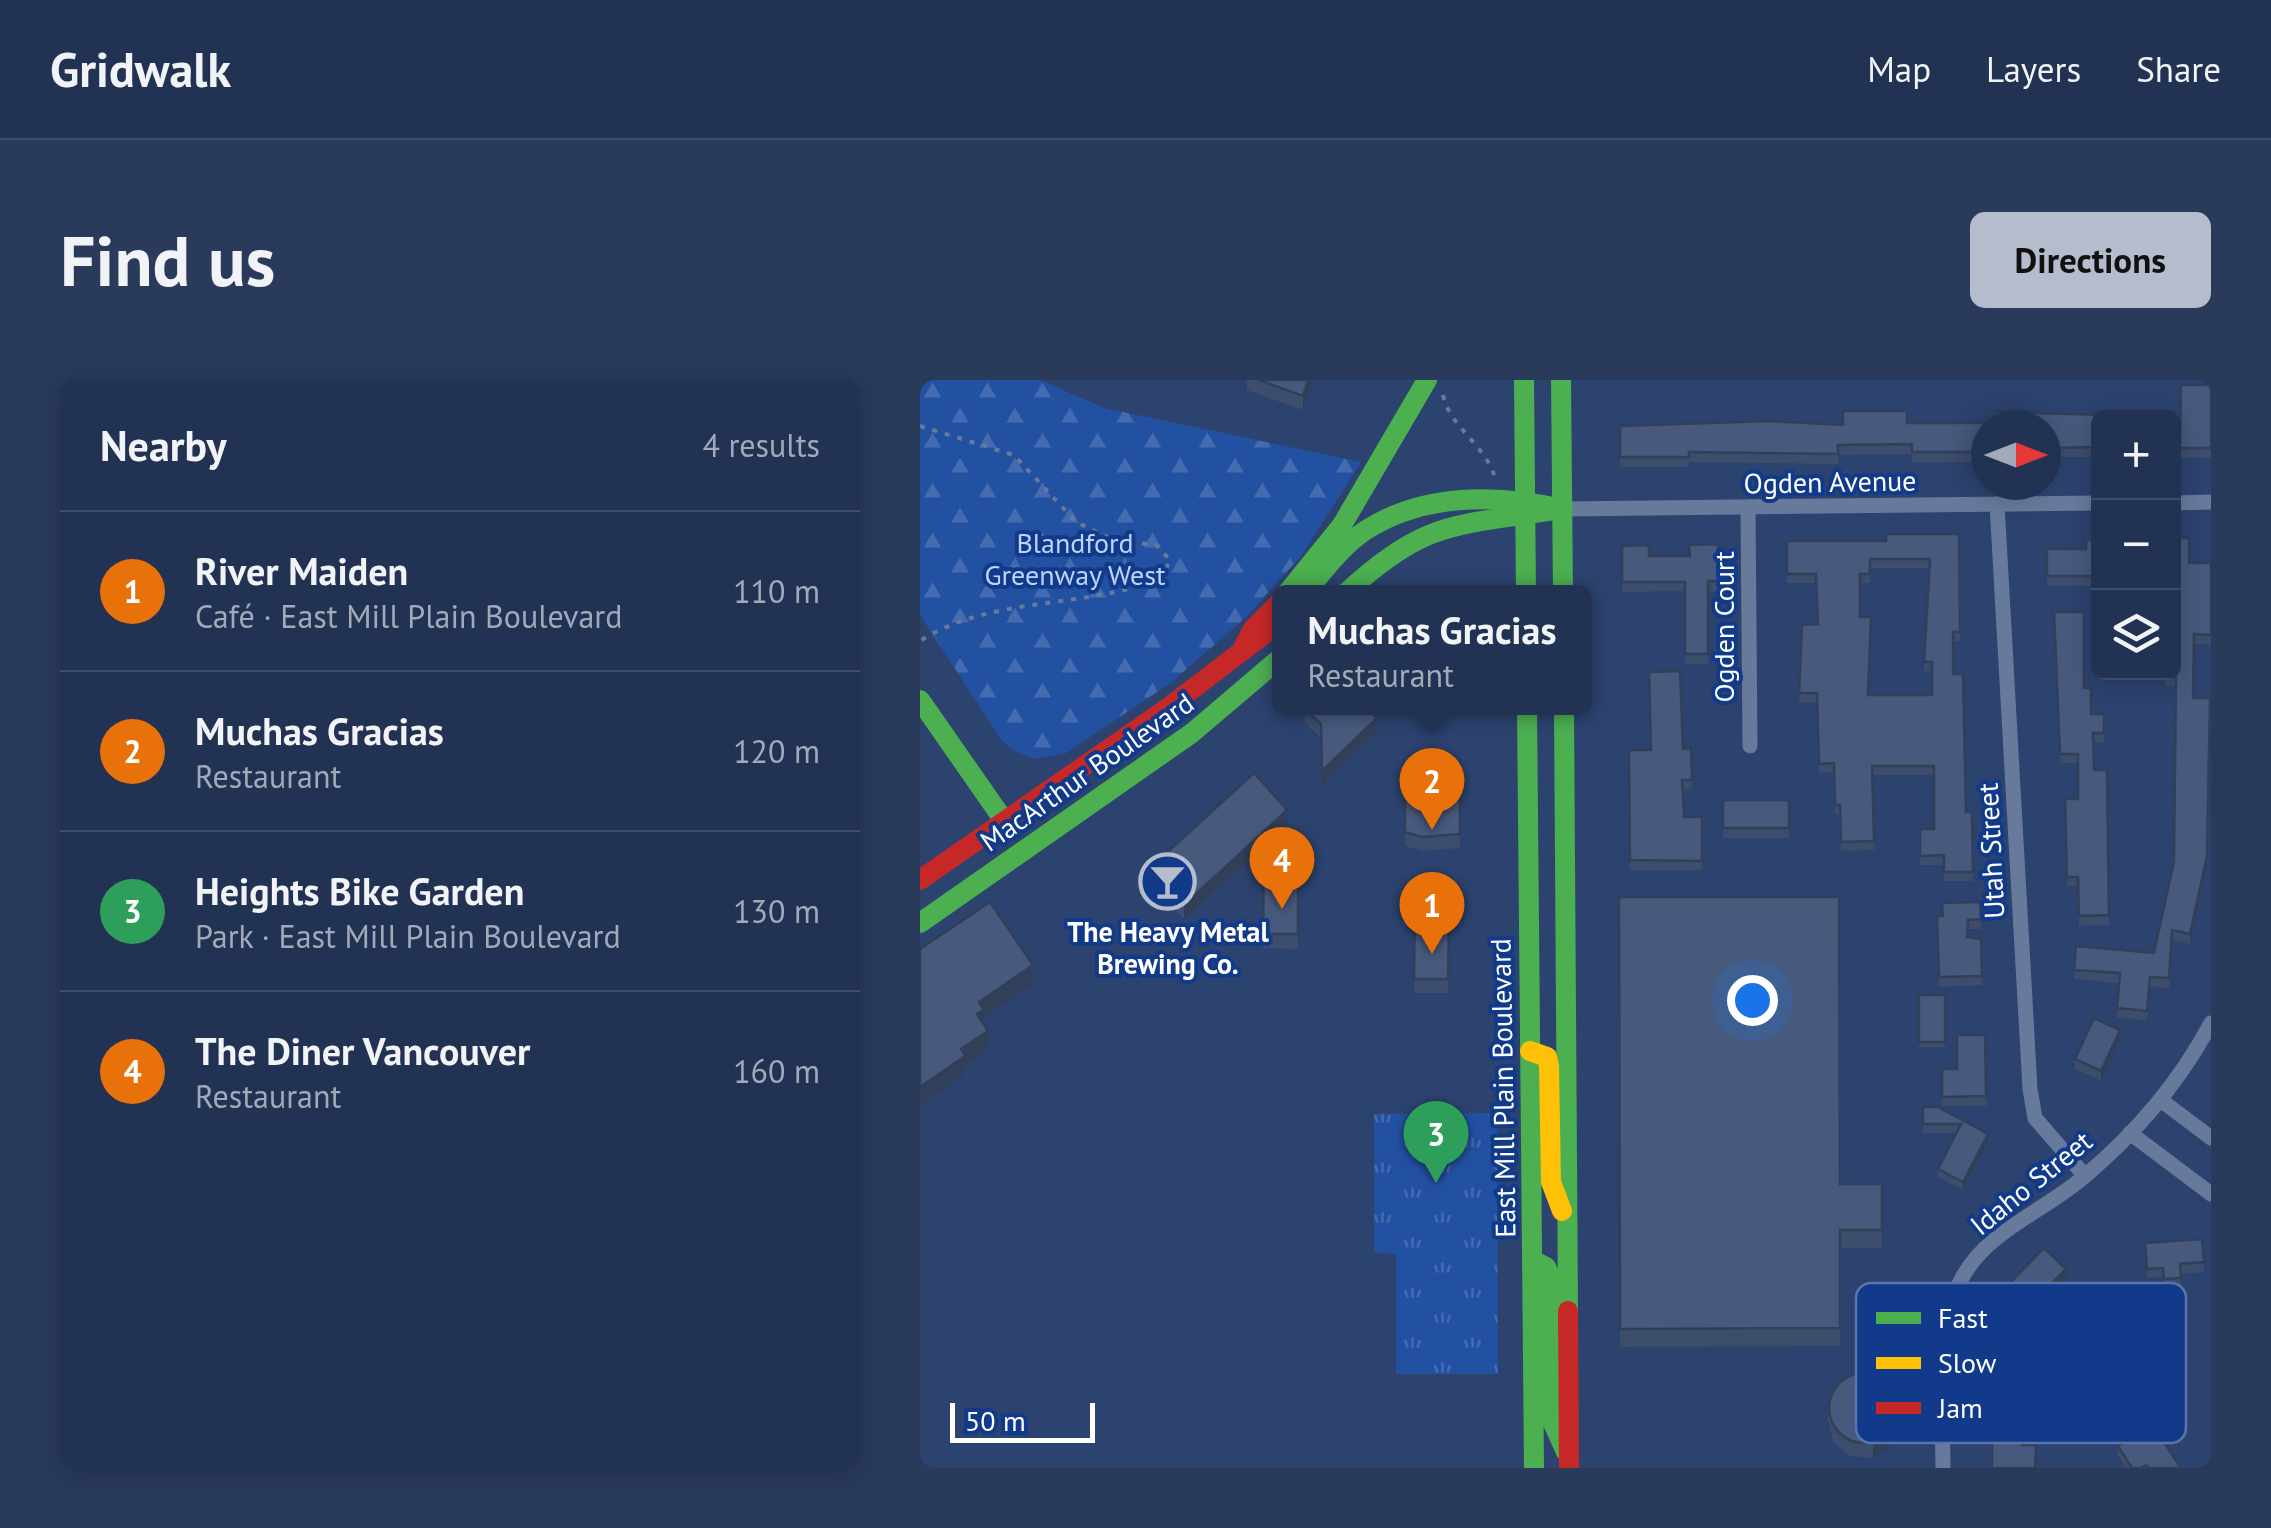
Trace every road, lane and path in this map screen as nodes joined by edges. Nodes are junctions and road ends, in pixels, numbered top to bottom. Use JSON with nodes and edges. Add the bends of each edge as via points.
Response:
{"nodes":[{"id":1,"x":1427,"y":380,"type":"edge"},
{"id":2,"x":1524,"y":380,"type":"edge"},
{"id":3,"x":1561,"y":380,"type":"edge"},
{"id":4,"x":920,"y":426,"type":"edge"},
{"id":5,"x":1499,"y":499,"type":"junction"},
{"id":6,"x":2211,"y":502,"type":"edge"},
{"id":7,"x":2091,"y":503,"type":"edge"},
{"id":8,"x":2181,"y":503,"type":"edge"},
{"id":9,"x":1997,"y":504,"type":"junction"},
{"id":10,"x":1525,"y":507,"type":"junction"},
{"id":11,"x":1748,"y":508,"type":"junction"},
{"id":12,"x":1563,"y":509,"type":"junction"},
{"id":13,"x":1294,"y":585,"type":"edge"},
{"id":14,"x":1312,"y":585,"type":"edge"},
{"id":15,"x":1354,"y":585,"type":"edge"},
{"id":16,"x":1526,"y":585,"type":"edge"},
{"id":17,"x":1564,"y":585,"type":"edge"},
{"id":18,"x":1272,"y":610,"type":"edge"},
{"id":19,"x":1272,"y":630,"type":"edge"},
{"id":20,"x":920,"y":641,"type":"edge"},
{"id":21,"x":1244,"y":648,"type":"junction"},
{"id":22,"x":1272,"y":665,"type":"edge"},
{"id":23,"x":920,"y":700,"type":"edge"},
{"id":24,"x":1527,"y":715,"type":"edge"},
{"id":25,"x":1564,"y":715,"type":"edge"},
{"id":26,"x":1750,"y":746,"type":"dead end"},
{"id":27,"x":1004,"y":822,"type":"junction"},
{"id":28,"x":920,"y":880,"type":"edge"},
{"id":29,"x":920,"y":923,"type":"edge"},
{"id":30,"x":2211,"y":1022,"type":"edge"},
{"id":31,"x":1530,"y":1051,"type":"junction"},
{"id":32,"x":2162,"y":1101,"type":"junction"},
{"id":33,"x":2130,"y":1133,"type":"junction"},
{"id":34,"x":2211,"y":1138,"type":"edge"},
{"id":35,"x":2086,"y":1176,"type":"junction"},
{"id":36,"x":2211,"y":1194,"type":"edge"},
{"id":37,"x":1566,"y":1222,"type":"junction"},
{"id":38,"x":1532,"y":1260,"type":"junction"},
{"id":39,"x":1959,"y":1283,"type":"edge"},
{"id":40,"x":1569,"y":1463,"type":"edge"},
{"id":41,"x":1534,"y":1468,"type":"edge"}],
"edges":[{"from":1,"to":5,"type":"path","via":[[1484,451]]},
{"from":1,"to":13,"type":"main road","via":[[1342,525]]},
{"from":2,"to":10,"type":"main road"},
{"from":3,"to":12,"type":"main road"},
{"from":4,"to":20,"type":"path","via":[[1014,455],[1076,522],[1114,540],[1156,545],[1170,560],[1161,578],[1122,594],[974,614]]},
{"from":5,"to":10,"type":"main road"},
{"from":5,"to":14,"type":"main road","via":[[1384,521],[1353,540]]},
{"from":6,"to":8,"type":"street"},
{"from":7,"to":9,"type":"street","name":"Ogden Avenue"},
{"from":9,"to":11,"type":"street","name":"Ogden Avenue"},
{"from":9,"to":35,"type":"street","name":"Utah Street","via":[[2030,1089],[2035,1118]]},
{"from":10,"to":12,"type":"main road"},
{"from":10,"to":15,"type":"main road","via":[[1426,531],[1382,557]]},
{"from":10,"to":16,"type":"main road"},
{"from":11,"to":12,"type":"street","name":"Ogden Avenue"},
{"from":11,"to":26,"type":"street","name":"Ogden Court"},
{"from":12,"to":17,"type":"main road"},
{"from":18,"to":21,"type":"main road"},
{"from":19,"to":21,"type":"main road","name":"MacArthur Boulevard"},
{"from":21,"to":27,"type":"main road","name":"MacArthur Boulevard"},
{"from":22,"to":29,"type":"main road","name":"MacArthur Boulevard","via":[[1192,733]]},
{"from":23,"to":27,"type":"main road"},
{"from":24,"to":31,"type":"main road","name":"East Mill Plain Boulevard"},
{"from":25,"to":37,"type":"main road"},
{"from":27,"to":28,"type":"main road","name":"MacArthur Boulevard"},
{"from":30,"to":32,"type":"street","name":"Idaho Street"},
{"from":31,"to":37,"type":"main road","via":[[1546,1057],[1548,1066],[1550,1182]]},
{"from":31,"to":38,"type":"main road","name":"East Mill Plain Boulevard"},
{"from":32,"to":33,"type":"street","name":"Idaho Street"},
{"from":32,"to":34,"type":"street"},
{"from":33,"to":35,"type":"street","name":"Idaho Street"},
{"from":33,"to":36,"type":"street"},
{"from":35,"to":39,"type":"street","name":"Idaho Street","via":[[1992,1241]]},
{"from":37,"to":40,"type":"main road"},
{"from":38,"to":40,"type":"main road","via":[[1551,1278],[1552,1421]]},
{"from":38,"to":41,"type":"main road","name":"East Mill Plain Boulevard"}]}
